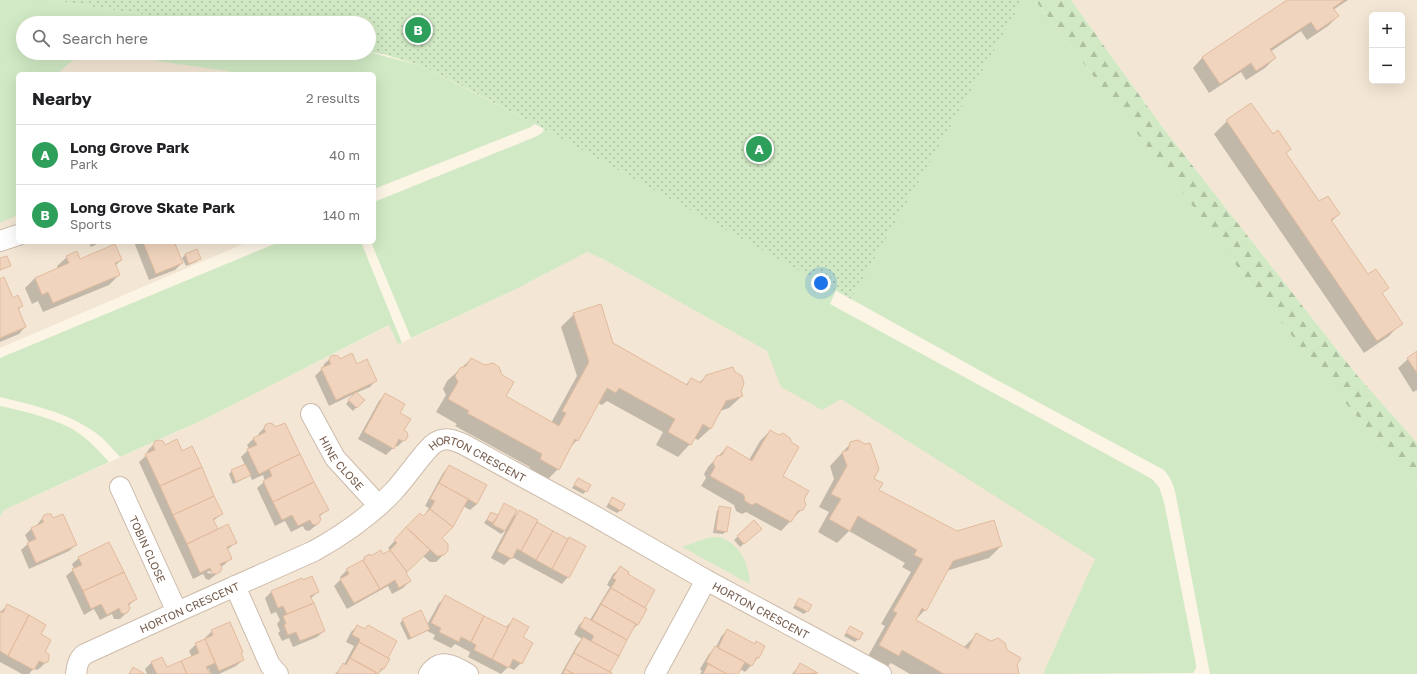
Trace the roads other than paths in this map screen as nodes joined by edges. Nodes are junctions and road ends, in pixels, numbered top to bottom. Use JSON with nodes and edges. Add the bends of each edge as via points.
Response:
{"nodes":[{"id":1,"x":16,"y":236,"type":"edge"},
{"id":2,"x":0,"y":241,"type":"edge"},
{"id":3,"x":311,"y":414,"type":"dead end"},
{"id":4,"x":120,"y":487,"type":"dead end"},
{"id":5,"x":379,"y":506,"type":"junction"},
{"id":6,"x":706,"y":580,"type":"junction"},
{"id":7,"x":235,"y":586,"type":"junction"},
{"id":8,"x":177,"y":612,"type":"junction"},
{"id":9,"x":76,"y":674,"type":"edge"},
{"id":10,"x":278,"y":674,"type":"edge"},
{"id":11,"x":429,"y":674,"type":"edge"},
{"id":12,"x":468,"y":674,"type":"edge"},
{"id":13,"x":656,"y":674,"type":"edge"},
{"id":14,"x":881,"y":674,"type":"edge"}],
"edges":[{"from":1,"to":2,"type":"street"},
{"from":3,"to":5,"type":"street","name":"HINE CLOSE","via":[[335,458]]},
{"from":4,"to":8,"type":"street","name":"TOBIN CLOSE"},
{"from":5,"to":6,"type":"street","name":"HORTON CRESCENT","via":[[432,445],[441,439],[449,438],[591,514]]},
{"from":5,"to":7,"type":"street","name":"HORTON CRESCENT","via":[[327,544]]},
{"from":6,"to":13,"type":"street"},
{"from":6,"to":14,"type":"street","name":"HORTON CRESCENT"},
{"from":7,"to":8,"type":"street","name":"HORTON CRESCENT"},
{"from":7,"to":10,"type":"street","via":[[270,665]]},
{"from":8,"to":9,"type":"street","name":"HORTON CRESCENT","via":[[82,656]]},
{"from":11,"to":12,"type":"street","via":[[443,664],[451,665]]}]}
